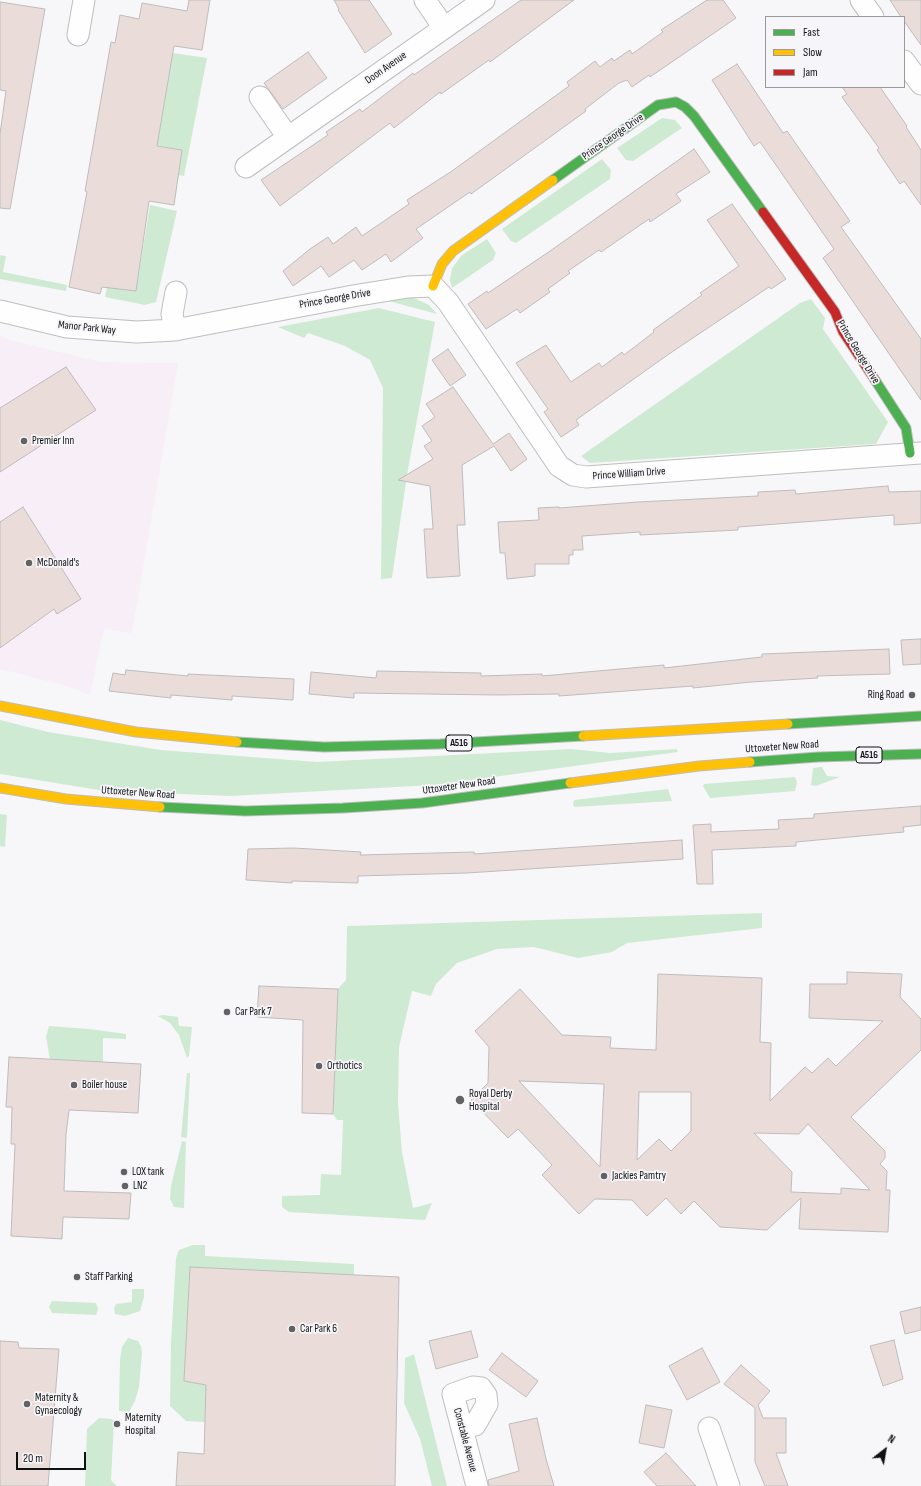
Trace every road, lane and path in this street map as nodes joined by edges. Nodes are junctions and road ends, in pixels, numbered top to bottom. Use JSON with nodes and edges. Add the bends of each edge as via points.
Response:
{"nodes":[{"id":1,"x":84,"y":0,"type":"edge"},
{"id":2,"x":425,"y":0,"type":"edge"},
{"id":3,"x":484,"y":0,"type":"edge"},
{"id":4,"x":861,"y":0,"type":"edge"},
{"id":5,"x":872,"y":16,"type":"edge"},
{"id":6,"x":444,"y":28,"type":"junction"},
{"id":7,"x":78,"y":35,"type":"dead end"},
{"id":8,"x":905,"y":62,"type":"edge"},
{"id":9,"x":921,"y":84,"type":"edge"},
{"id":10,"x":260,"y":97,"type":"dead end"},
{"id":11,"x":287,"y":136,"type":"junction"},
{"id":12,"x":246,"y":167,"type":"dead end"},
{"id":13,"x":433,"y":286,"type":"junction"},
{"id":14,"x":176,"y":292,"type":"dead end"},
{"id":15,"x":0,"y":311,"type":"edge"},
{"id":16,"x":175,"y":330,"type":"junction"},
{"id":17,"x":916,"y":453,"type":"edge"},
{"id":18,"x":0,"y":706,"type":"edge"},
{"id":19,"x":921,"y":716,"type":"edge"},
{"id":20,"x":921,"y":754,"type":"edge"},
{"id":21,"x":0,"y":788,"type":"edge"},
{"id":22,"x":462,"y":1427,"type":"junction"},
{"id":23,"x":709,"y":1428,"type":"dead end"},
{"id":24,"x":478,"y":1486,"type":"edge"},
{"id":25,"x":729,"y":1486,"type":"edge"}],
"edges":[{"from":1,"to":7,"type":"street"},
{"from":2,"to":6,"type":"street"},
{"from":3,"to":6,"type":"street","name":"Doon Avenue"},
{"from":4,"to":5,"type":"street"},
{"from":6,"to":11,"type":"street","name":"Doon Avenue"},
{"from":8,"to":9,"type":"street"},
{"from":10,"to":11,"type":"street"},
{"from":11,"to":12,"type":"street","name":"Doon Avenue"},
{"from":13,"to":16,"type":"street","name":"Prince George Drive","via":[[408,287],[346,297]]},
{"from":13,"to":17,"type":"street","name":"Prince William Drive","via":[[448,302],[560,466],[573,475],[594,476]]},
{"from":13,"to":17,"type":"main road","name":"Prince George Drive","via":[[442,264],[452,251],[658,104],[676,102],[694,116],[835,312],[843,332],[906,428]]},
{"from":14,"to":16,"type":"street","via":[[172,314]]},
{"from":15,"to":16,"type":"street","name":"Manor Park Way","via":[[67,327],[137,332]]},
{"from":18,"to":19,"type":"main road","name":"Uttoxeter New Road","number":"A516","via":[[136,732],[256,744],[324,747],[487,742]]},
{"from":20,"to":21,"type":"main road","name":"Uttoxeter New Road","number":"A516","via":[[818,757],[699,766],[422,803],[343,808],[245,811],[155,807],[66,799]]},
{"from":22,"to":22,"type":"street","name":"Constable Avenue","via":[[453,1394],[473,1387],[481,1388],[486,1395],[487,1404],[475,1425]]},
{"from":22,"to":24,"type":"street","name":"Constable Avenue"},
{"from":23,"to":25,"type":"street"}]}
